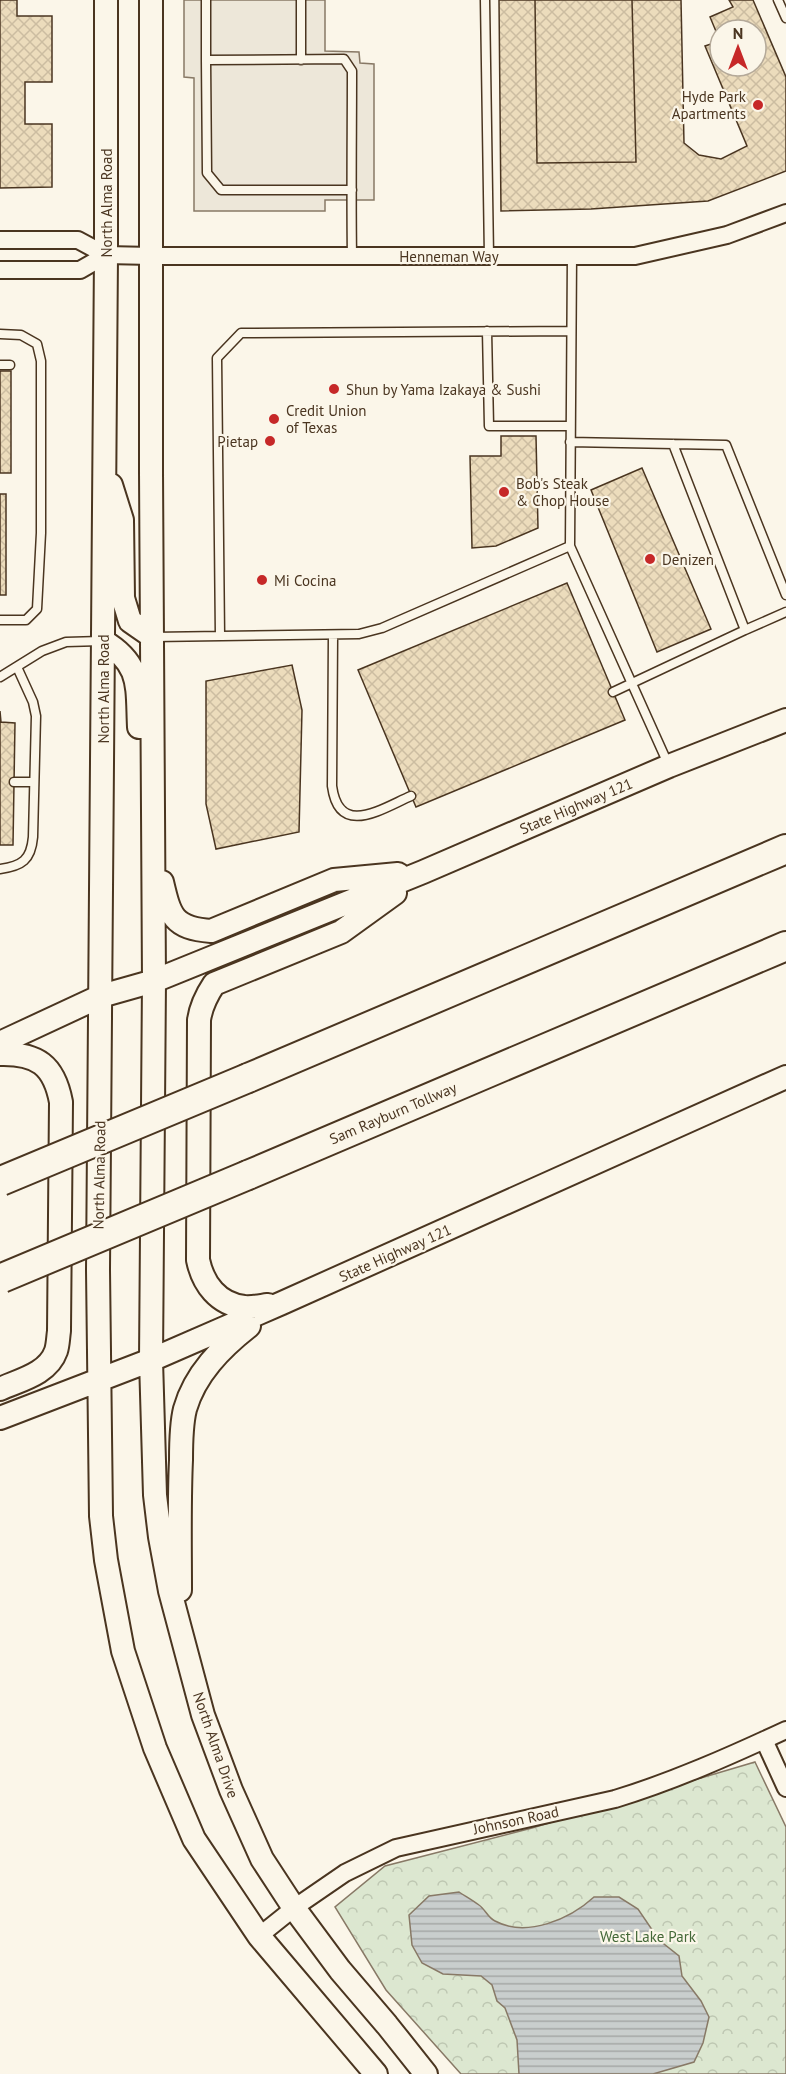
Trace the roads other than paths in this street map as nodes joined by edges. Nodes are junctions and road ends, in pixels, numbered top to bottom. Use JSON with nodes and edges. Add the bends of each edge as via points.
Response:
{"nodes":[{"id":1,"x":106,"y":0,"type":"edge"},
{"id":2,"x":151,"y":0,"type":"edge"},
{"id":3,"x":206,"y":0,"type":"edge"},
{"id":4,"x":301,"y":0,"type":"edge"},
{"id":5,"x":485,"y":0,"type":"edge"},
{"id":6,"x":778,"y":0,"type":"edge"},
{"id":7,"x":786,"y":18,"type":"edge"},
{"id":8,"x":206,"y":60,"type":"junction"},
{"id":9,"x":301,"y":60,"type":"junction"},
{"id":10,"x":352,"y":190,"type":"junction"},
{"id":11,"x":786,"y":213,"type":"edge"},
{"id":12,"x":0,"y":240,"type":"edge"},
{"id":13,"x":106,"y":255,"type":"junction"},
{"id":14,"x":572,"y":255,"type":"junction"},
{"id":15,"x":152,"y":256,"type":"junction"},
{"id":16,"x":352,"y":256,"type":"junction"},
{"id":17,"x":489,"y":256,"type":"junction"},
{"id":18,"x":0,"y":270,"type":"edge"},
{"id":19,"x":487,"y":331,"type":"junction"},
{"id":20,"x":570,"y":331,"type":"junction"},
{"id":21,"x":0,"y":334,"type":"edge"},
{"id":22,"x":570,"y":426,"type":"junction"},
{"id":23,"x":570,"y":442,"type":"junction"},
{"id":24,"x":674,"y":444,"type":"junction"},
{"id":25,"x":104,"y":466,"type":"junction"},
{"id":26,"x":570,"y":546,"type":"junction"},
{"id":27,"x":786,"y":595,"type":"edge"},
{"id":28,"x":786,"y":612,"type":"edge"},
{"id":29,"x":0,"y":620,"type":"edge"},
{"id":30,"x":745,"y":630,"type":"junction"},
{"id":31,"x":220,"y":636,"type":"junction"},
{"id":32,"x":333,"y":636,"type":"junction"},
{"id":33,"x":153,"y":637,"type":"junction"},
{"id":34,"x":103,"y":641,"type":"junction"},
{"id":35,"x":17,"y":667,"type":"junction"},
{"id":36,"x":0,"y":677,"type":"edge"},
{"id":37,"x":632,"y":684,"type":"junction"},
{"id":38,"x":613,"y":692,"type":"dead end"},
{"id":39,"x":786,"y":720,"type":"edge"},
{"id":40,"x":153,"y":753,"type":"junction"},
{"id":41,"x":669,"y":766,"type":"junction"},
{"id":42,"x":14,"y":782,"type":"dead end"},
{"id":43,"x":34,"y":782,"type":"junction"},
{"id":44,"x":411,"y":796,"type":"dead end"},
{"id":45,"x":786,"y":849,"type":"edge"},
{"id":46,"x":154,"y":850,"type":"junction"},
{"id":47,"x":0,"y":869,"type":"edge"},
{"id":48,"x":423,"y":872,"type":"junction"},
{"id":49,"x":786,"y":946,"type":"edge"},
{"id":50,"x":154,"y":981,"type":"junction"},
{"id":51,"x":101,"y":996,"type":"junction"},
{"id":52,"x":0,"y":1043,"type":"edge"},
{"id":53,"x":0,"y":1054,"type":"edge"},
{"id":54,"x":786,"y":1077,"type":"edge"},
{"id":55,"x":0,"y":1181,"type":"edge"},
{"id":56,"x":1,"y":1279,"type":"edge"},
{"id":57,"x":282,"y":1303,"type":"junction"},
{"id":58,"x":151,"y":1360,"type":"junction"},
{"id":59,"x":100,"y":1378,"type":"junction"},
{"id":60,"x":0,"y":1389,"type":"edge"},
{"id":61,"x":0,"y":1418,"type":"edge"},
{"id":62,"x":181,"y":1630,"type":"junction"},
{"id":63,"x":786,"y":1730,"type":"edge"},
{"id":64,"x":764,"y":1740,"type":"junction"},
{"id":65,"x":786,"y":1788,"type":"edge"},
{"id":66,"x":294,"y":1908,"type":"junction"},
{"id":67,"x":259,"y":1936,"type":"junction"},
{"id":68,"x":375,"y":2074,"type":"edge"},
{"id":69,"x":426,"y":2074,"type":"edge"}],
"edges":[{"from":1,"to":13,"type":"main road","name":"North Alma Road"},
{"from":2,"to":15,"type":"main road"},
{"from":3,"to":8,"type":"lane"},
{"from":4,"to":9,"type":"lane"},
{"from":5,"to":17,"type":"lane"},
{"from":6,"to":7,"type":"lane"},
{"from":8,"to":9,"type":"lane"},
{"from":8,"to":10,"type":"lane","via":[[207,173],[221,189]]},
{"from":9,"to":10,"type":"lane","via":[[344,59],[352,71]]},
{"from":10,"to":16,"type":"lane"},
{"from":11,"to":14,"type":"street","name":"Henneman Way","via":[[727,235],[635,256]]},
{"from":12,"to":13,"type":"street","name":"Henneman Way","via":[[78,240]]},
{"from":13,"to":15,"type":"street","name":"Henneman Way"},
{"from":13,"to":18,"type":"street","via":[[80,270]]},
{"from":13,"to":25,"type":"main road","name":"North Alma Road"},
{"from":14,"to":17,"type":"street","name":"Henneman Way"},
{"from":14,"to":20,"type":"lane"},
{"from":15,"to":16,"type":"street","name":"Henneman Way"},
{"from":15,"to":33,"type":"main road"},
{"from":16,"to":17,"type":"street","name":"Henneman Way"},
{"from":19,"to":20,"type":"lane"},
{"from":19,"to":22,"type":"lane","via":[[489,426]]},
{"from":19,"to":31,"type":"lane","via":[[241,333],[217,358]]},
{"from":20,"to":22,"type":"lane"},
{"from":21,"to":29,"type":"lane","via":[[21,334],[37,344],[40,361],[37,609],[26,620]]},
{"from":22,"to":23,"type":"lane"},
{"from":23,"to":24,"type":"lane"},
{"from":23,"to":26,"type":"lane"},
{"from":24,"to":27,"type":"lane","via":[[726,445]]},
{"from":24,"to":30,"type":"lane"},
{"from":25,"to":33,"type":"main road","via":[[122,520],[123,598],[130,621]]},
{"from":25,"to":34,"type":"main road","name":"North Alma Road"},
{"from":26,"to":32,"type":"lane","via":[[382,628]]},
{"from":26,"to":37,"type":"lane"},
{"from":28,"to":30,"type":"lane"},
{"from":30,"to":37,"type":"lane"},
{"from":31,"to":32,"type":"lane"},
{"from":31,"to":33,"type":"lane"},
{"from":32,"to":44,"type":"lane","via":[[332,786],[338,807],[359,816]]},
{"from":33,"to":40,"type":"main road"},
{"from":34,"to":35,"type":"lane","via":[[66,642]]},
{"from":34,"to":40,"type":"main road","via":[[128,660],[133,669],[139,731],[143,744]]},
{"from":34,"to":51,"type":"main road","name":"North Alma Road"},
{"from":35,"to":36,"type":"lane"},
{"from":35,"to":43,"type":"lane","via":[[36,716]]},
{"from":37,"to":38,"type":"lane"},
{"from":37,"to":41,"type":"lane"},
{"from":39,"to":41,"type":"main road","name":"State Highway 121"},
{"from":40,"to":46,"type":"main road"},
{"from":41,"to":48,"type":"main road","name":"State Highway 121"},
{"from":42,"to":43,"type":"lane"},
{"from":43,"to":47,"type":"lane","via":[[32,849],[26,860],[15,867]]},
{"from":45,"to":55,"type":"highway","bridge":true},
{"from":46,"to":48,"type":"main road","via":[[168,909],[192,930],[211,931],[334,880]]},
{"from":46,"to":50,"type":"main road"},
{"from":48,"to":50,"type":"main road","name":"State Highway 121"},
{"from":48,"to":57,"type":"main road","via":[[341,932],[214,984],[201,1008],[200,1271],[211,1291],[230,1303],[245,1307]]},
{"from":49,"to":56,"type":"highway","name":"Sam Rayburn Tollway","bridge":true},
{"from":50,"to":51,"type":"main road","name":"State Highway 121"},
{"from":50,"to":58,"type":"main road"},
{"from":51,"to":52,"type":"main road","name":"State Highway 121"},
{"from":51,"to":59,"type":"main road","name":"North Alma Road"},
{"from":53,"to":60,"type":"main road","via":[[18,1054],[41,1062],[58,1084],[61,1102],[56,1350],[48,1365]]},
{"from":54,"to":57,"type":"main road","name":"State Highway 121"},
{"from":57,"to":58,"type":"main road","name":"State Highway 121"},
{"from":57,"to":62,"type":"main road","via":[[222,1348],[202,1375],[185,1410],[179,1492]]},
{"from":58,"to":59,"type":"main road","name":"State Highway 121"},
{"from":58,"to":62,"type":"main road","name":"North Alma Drive","via":[[155,1495],[160,1537]]},
{"from":59,"to":61,"type":"main road","name":"State Highway 121"},
{"from":59,"to":67,"type":"main road","via":[[101,1516],[105,1560],[123,1651],[155,1748],[194,1839]]},
{"from":62,"to":66,"type":"main road","name":"North Alma Drive","via":[[203,1715],[231,1790],[262,1859]]},
{"from":63,"to":64,"type":"street","name":"Johnson Road"},
{"from":64,"to":65,"type":"street"},
{"from":64,"to":66,"type":"street","name":"Johnson Road","via":[[673,1780],[615,1799],[396,1848],[345,1873]]},
{"from":66,"to":67,"type":"street","name":"Johnson Road"},
{"from":66,"to":69,"type":"main road","name":"North Alma Drive"},
{"from":67,"to":68,"type":"main road"}]}
